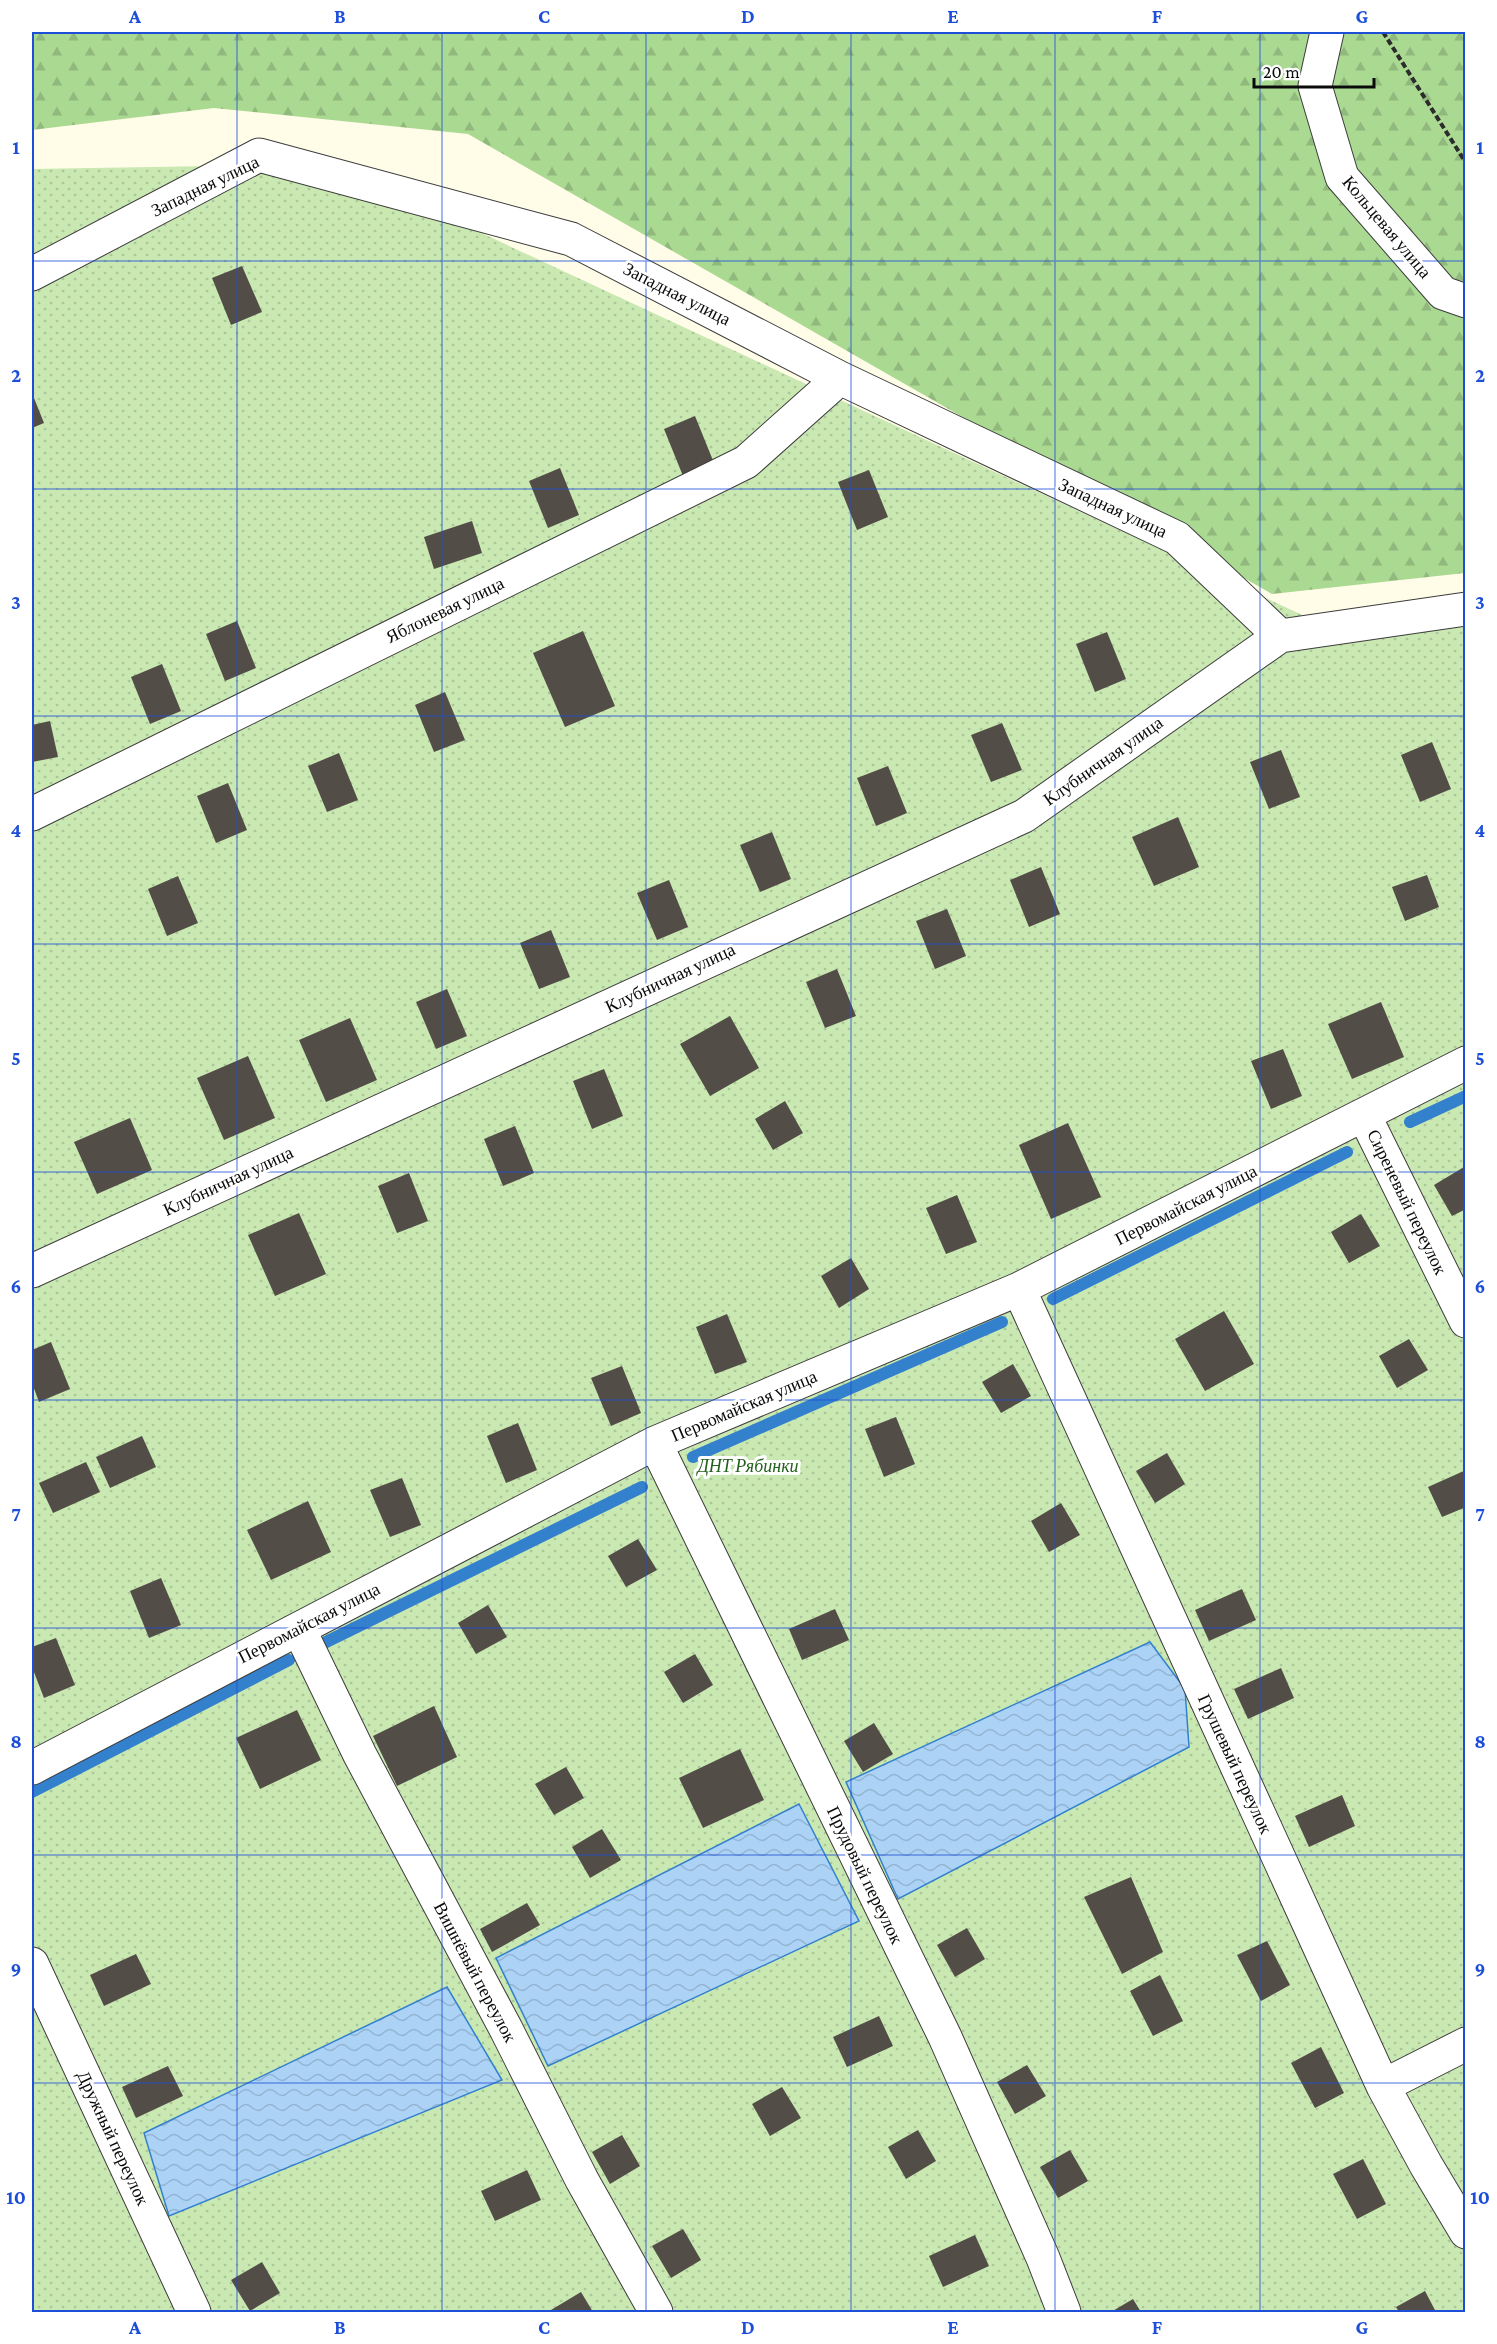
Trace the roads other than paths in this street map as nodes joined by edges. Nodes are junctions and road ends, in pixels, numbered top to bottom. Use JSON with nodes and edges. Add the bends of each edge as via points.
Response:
{"nodes":[{"id":1,"x":1327,"y":32,"type":"edge"},
{"id":2,"x":32,"y":274,"type":"edge"},
{"id":3,"x":1466,"y":300,"type":"edge"},
{"id":4,"x":840,"y":378,"type":"junction"},
{"id":5,"x":1466,"y":609,"type":"edge"},
{"id":6,"x":1280,"y":636,"type":"junction"},
{"id":7,"x":32,"y":814,"type":"edge"},
{"id":8,"x":1466,"y":1063,"type":"edge"},
{"id":9,"x":1364,"y":1115,"type":"junction"},
{"id":10,"x":32,"y":1270,"type":"edge"},
{"id":11,"x":1019,"y":1289,"type":"junction"},
{"id":12,"x":1466,"y":1321,"type":"edge"},
{"id":13,"x":655,"y":1443,"type":"junction"},
{"id":14,"x":299,"y":1629,"type":"junction"},
{"id":15,"x":32,"y":1768,"type":"edge"},
{"id":16,"x":32,"y":1964,"type":"edge"},
{"id":17,"x":1466,"y":2044,"type":"edge"},
{"id":18,"x":1383,"y":2086,"type":"junction"},
{"id":19,"x":1466,"y":2232,"type":"edge"},
{"id":20,"x":194,"y":2313,"type":"edge"},
{"id":21,"x":656,"y":2313,"type":"edge"},
{"id":22,"x":1064,"y":2313,"type":"edge"}],
"edges":[{"from":1,"to":3,"type":"street","name":"Кольцевая улица","via":[[1315,86],[1342,177],[1443,293]]},
{"from":2,"to":4,"type":"street","name":"Западная улица","via":[[259,155],[571,239]]},
{"from":4,"to":6,"type":"street","name":"Западная улица","via":[[1177,538]]},
{"from":4,"to":7,"type":"street","name":"Яблоневая улица","via":[[746,462]]},
{"from":5,"to":6,"type":"street"},
{"from":6,"to":10,"type":"street","name":"Клубничная улица","via":[[1024,816]]},
{"from":8,"to":9,"type":"street","name":"Первомайская улица"},
{"from":9,"to":11,"type":"street","name":"Первомайская улица"},
{"from":9,"to":12,"type":"street","name":"Сиреневый переулок"},
{"from":11,"to":13,"type":"street","name":"Первомайская улица"},
{"from":11,"to":18,"type":"street","name":"Грушевый переулок"},
{"from":13,"to":14,"type":"street","name":"Первомайская улица"},
{"from":13,"to":22,"type":"street","name":"Прудовый переулок","via":[[945,2037]]},
{"from":14,"to":15,"type":"street","name":"Первомайская улица"},
{"from":14,"to":21,"type":"street","name":"Вишнёвый переулок","via":[[360,1755],[582,2180]]},
{"from":16,"to":20,"type":"street","name":"Дружный переулок"},
{"from":17,"to":18,"type":"street"},
{"from":18,"to":19,"type":"street","name":"Грушевый переулок"}]}
